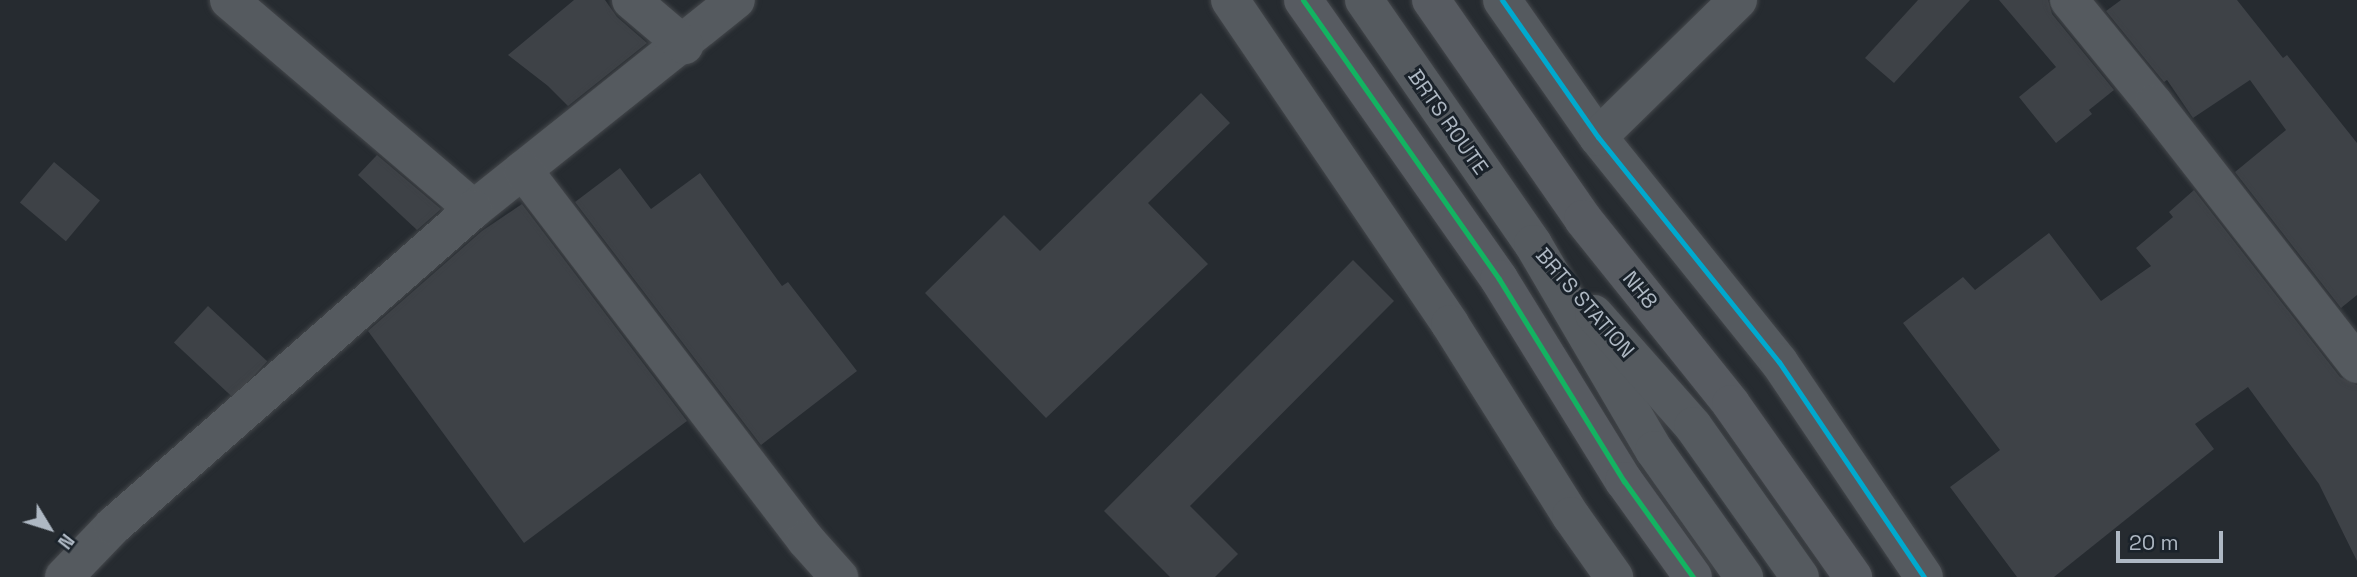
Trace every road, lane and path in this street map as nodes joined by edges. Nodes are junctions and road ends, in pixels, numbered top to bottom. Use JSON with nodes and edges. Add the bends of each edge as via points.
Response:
{"nodes":[{"id":1,"x":229,"y":0,"type":"edge"},
{"id":2,"x":631,"y":0,"type":"edge"},
{"id":3,"x":736,"y":0,"type":"edge"},
{"id":4,"x":1230,"y":0,"type":"edge"},
{"id":5,"x":1303,"y":0,"type":"edge"},
{"id":6,"x":1364,"y":0,"type":"edge"},
{"id":7,"x":1431,"y":0,"type":"edge"},
{"id":8,"x":1502,"y":0,"type":"edge"},
{"id":9,"x":1738,"y":0,"type":"edge"},
{"id":10,"x":2068,"y":0,"type":"edge"},
{"id":11,"x":684,"y":45,"type":"junction"},
{"id":12,"x":1598,"y":137,"type":"junction"},
{"id":13,"x":523,"y":170,"type":"junction"},
{"id":14,"x":474,"y":209,"type":"junction"},
{"id":15,"x":1532,"y":244,"type":"junction"},
{"id":16,"x":2357,"y":364,"type":"edge"},
{"id":17,"x":64,"y":577,"type":"edge"},
{"id":18,"x":839,"y":577,"type":"edge"},
{"id":19,"x":1614,"y":577,"type":"edge"},
{"id":20,"x":1693,"y":577,"type":"edge"},
{"id":21,"x":1744,"y":577,"type":"edge"},
{"id":22,"x":1800,"y":577,"type":"edge"},
{"id":23,"x":1853,"y":577,"type":"edge"},
{"id":24,"x":1924,"y":577,"type":"edge"}],
"edges":[{"from":1,"to":14,"type":"street"},
{"from":2,"to":11,"type":"street"},
{"from":3,"to":11,"type":"street"},
{"from":4,"to":19,"type":"street","via":[[1450,324]]},
{"from":5,"to":20,"type":"main road","via":[[1499,279],[1624,481]]},
{"from":6,"to":15,"type":"street","name":"BRTS ROUTE"},
{"from":7,"to":23,"type":"main road","name":"NH8","via":[[1583,219],[1731,404]]},
{"from":8,"to":12,"type":"street"},
{"from":9,"to":12,"type":"street"},
{"from":10,"to":16,"type":"street"},
{"from":11,"to":13,"type":"street"},
{"from":12,"to":24,"type":"street","via":[[1779,362]]},
{"from":13,"to":14,"type":"street"},
{"from":13,"to":18,"type":"street"},
{"from":14,"to":17,"type":"street","via":[[113,526]]},
{"from":15,"to":21,"type":"street","name":"BRTS STATION","via":[[1654,450]]},
{"from":15,"to":22,"type":"street","name":"BRTS STATION","via":[[1693,426]]}]}
